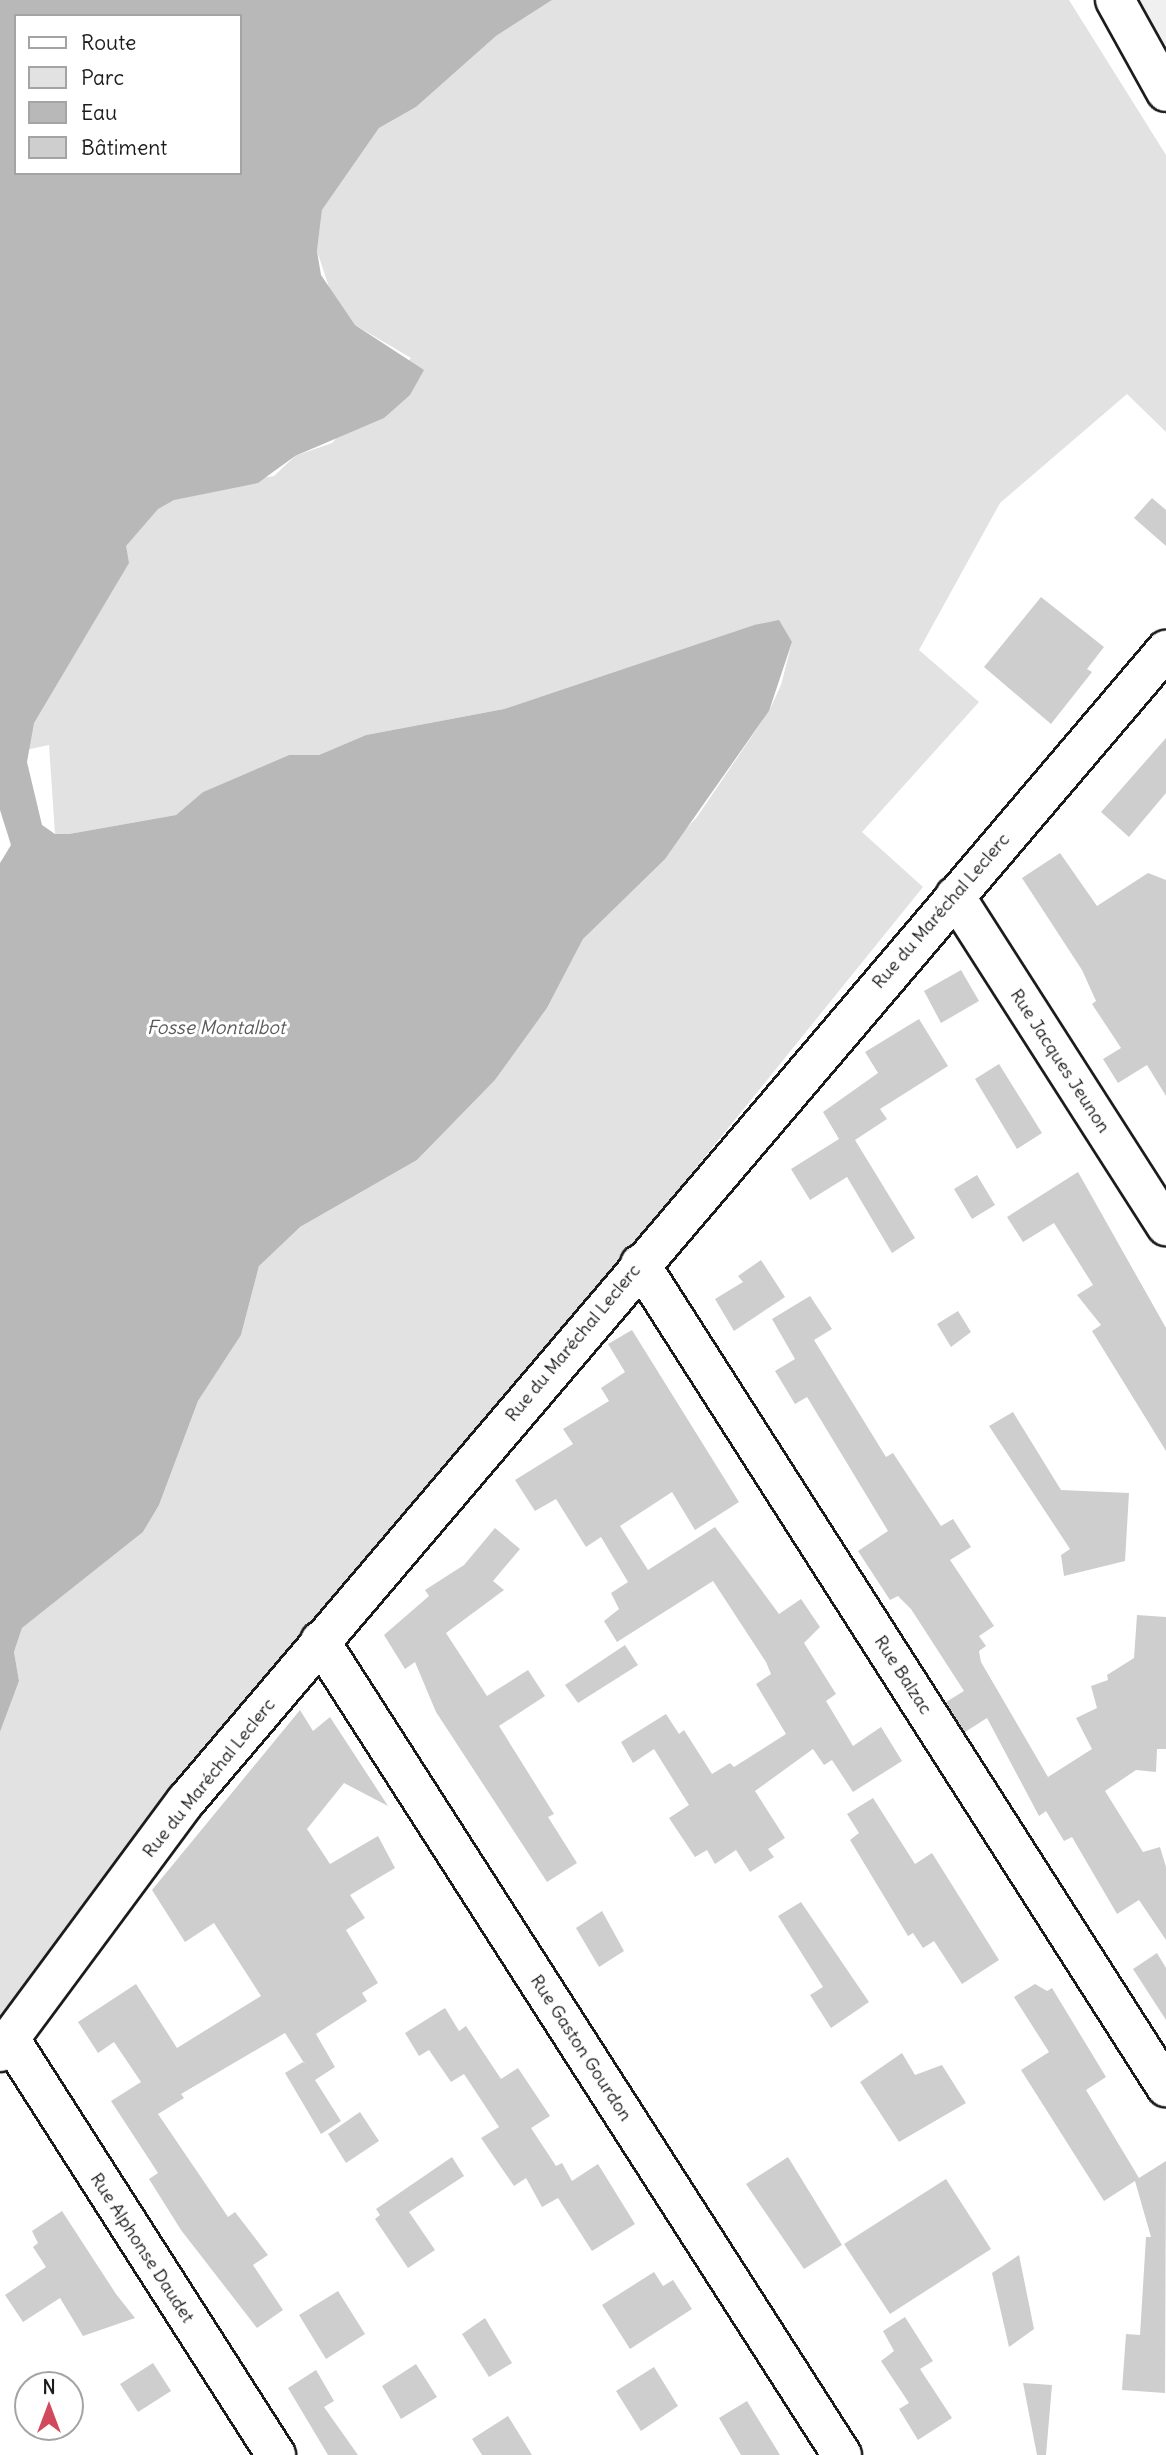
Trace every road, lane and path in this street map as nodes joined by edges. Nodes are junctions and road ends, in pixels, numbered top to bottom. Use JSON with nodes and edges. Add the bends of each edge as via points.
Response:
{"nodes":[{"id":1,"x":1115,"y":0,"type":"edge"},
{"id":2,"x":1166,"y":92,"type":"edge"},
{"id":3,"x":1166,"y":650,"type":"edge"},
{"id":4,"x":955,"y":896,"type":"junction"},
{"id":5,"x":1166,"y":1226,"type":"edge"},
{"id":6,"x":640,"y":1264,"type":"junction"},
{"id":7,"x":320,"y":1641,"type":"junction"},
{"id":8,"x":5,"y":2046,"type":"edge"},
{"id":9,"x":1166,"y":2087,"type":"edge"},
{"id":10,"x":276,"y":2455,"type":"edge"},
{"id":11,"x":842,"y":2455,"type":"edge"}],
"edges":[{"from":1,"to":2,"type":"street"},
{"from":3,"to":4,"type":"street","name":"Rue du Maréchal Leclerc"},
{"from":4,"to":5,"type":"street","name":"Rue Jacques Jeunon"},
{"from":4,"to":6,"type":"street","name":"Rue du Maréchal Leclerc"},
{"from":6,"to":7,"type":"street","name":"Rue du Maréchal Leclerc"},
{"from":6,"to":9,"type":"street","name":"Rue Balzac"},
{"from":7,"to":8,"type":"street","name":"Rue du Maréchal Leclerc","via":[[186,1801]]},
{"from":7,"to":11,"type":"street","name":"Rue Gaston Gourdon"},
{"from":8,"to":10,"type":"street","name":"Rue Alphonse Daudet"}]}
